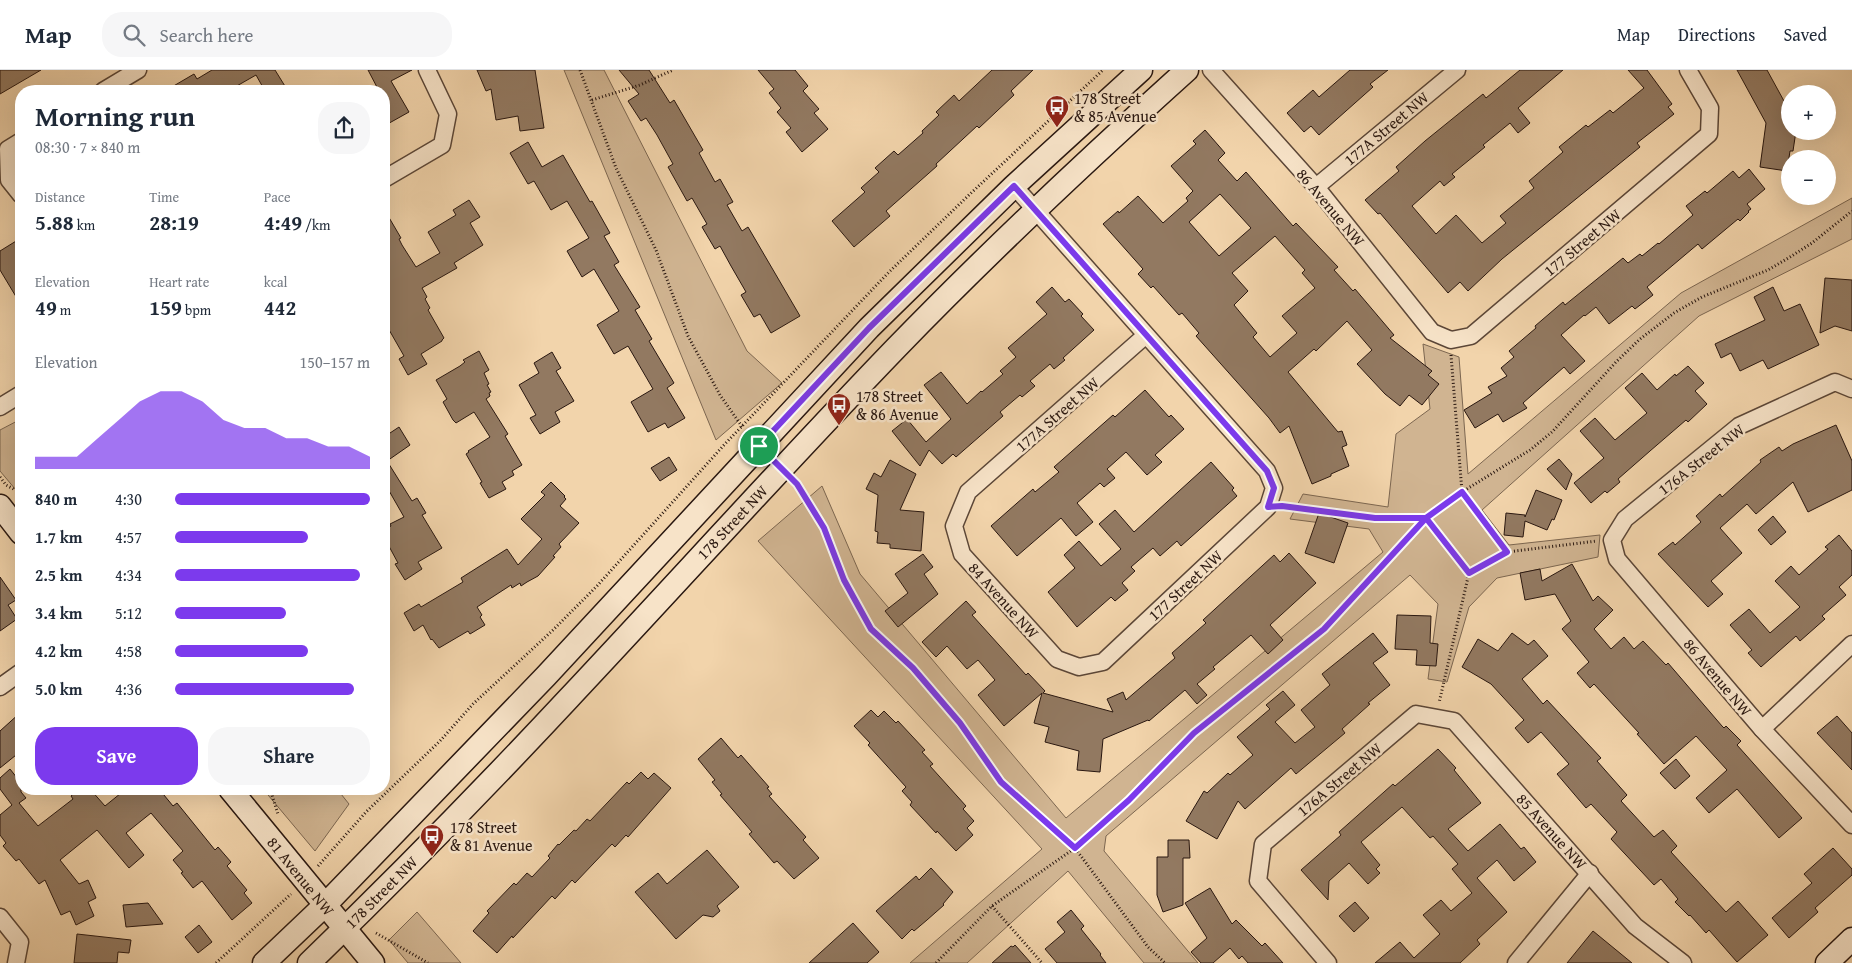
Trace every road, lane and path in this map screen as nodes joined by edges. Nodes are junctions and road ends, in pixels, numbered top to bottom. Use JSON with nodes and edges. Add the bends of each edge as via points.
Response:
{"nodes":[{"id":1,"x":138,"y":70,"type":"edge"},
{"id":2,"x":427,"y":70,"type":"edge"},
{"id":3,"x":580,"y":70,"type":"edge"},
{"id":4,"x":673,"y":70,"type":"edge"},
{"id":5,"x":1103,"y":70,"type":"edge"},
{"id":6,"x":1141,"y":70,"type":"edge"},
{"id":7,"x":1187,"y":70,"type":"edge"},
{"id":8,"x":1212,"y":70,"type":"edge"},
{"id":9,"x":1457,"y":70,"type":"edge"},
{"id":10,"x":1688,"y":70,"type":"edge"},
{"id":11,"x":112,"y":85,"type":"edge"},
{"id":12,"x":592,"y":100,"type":"junction"},
{"id":13,"x":15,"y":145,"type":"edge"},
{"id":14,"x":390,"y":175,"type":"edge"},
{"id":15,"x":1014,"y":186,"type":"junction"},
{"id":16,"x":1316,"y":187,"type":"junction"},
{"id":17,"x":15,"y":188,"type":"edge"},
{"id":18,"x":1035,"y":208,"type":"junction"},
{"id":19,"x":1852,"y":211,"type":"edge"},
{"id":20,"x":1146,"y":335,"type":"junction"},
{"id":21,"x":1451,"y":340,"type":"junction"},
{"id":22,"x":1852,"y":389,"type":"edge"},
{"id":23,"x":15,"y":398,"type":"edge"},
{"id":24,"x":0,"y":407,"type":"edge"},
{"id":25,"x":742,"y":427,"type":"junction"},
{"id":26,"x":759,"y":446,"type":"junction"},
{"id":27,"x":781,"y":468,"type":"junction"},
{"id":28,"x":0,"y":477,"type":"edge"},
{"id":29,"x":15,"y":490,"type":"edge"},
{"id":30,"x":968,"y":492,"type":"joint"},
{"id":31,"x":1462,"y":492,"type":"junction"},
{"id":32,"x":0,"y":506,"type":"edge"},
{"id":33,"x":1268,"y":507,"type":"junction"},
{"id":34,"x":1426,"y":518,"type":"junction"},
{"id":35,"x":15,"y":525,"type":"edge"},
{"id":36,"x":1612,"y":540,"type":"junction"},
{"id":37,"x":1507,"y":552,"type":"junction"},
{"id":38,"x":1469,"y":573,"type":"junction"},
{"id":39,"x":1852,"y":644,"type":"edge"},
{"id":40,"x":1103,"y":662,"type":"joint"},
{"id":41,"x":15,"y":676,"type":"edge"},
{"id":42,"x":0,"y":687,"type":"edge"},
{"id":43,"x":1416,"y":714,"type":"joint"},
{"id":44,"x":1435,"y":718,"type":"junction"},
{"id":45,"x":1762,"y":730,"type":"junction"},
{"id":46,"x":390,"y":789,"type":"edge"},
{"id":47,"x":236,"y":795,"type":"edge"},
{"id":48,"x":272,"y":795,"type":"edge"},
{"id":49,"x":384,"y":795,"type":"edge"},
{"id":50,"x":284,"y":821,"type":"dead end"},
{"id":51,"x":1852,"y":825,"type":"edge"},
{"id":52,"x":1075,"y":848,"type":"junction"},
{"id":53,"x":314,"y":857,"type":"dead end"},
{"id":54,"x":313,"y":873,"type":"junction"},
{"id":55,"x":1590,"y":873,"type":"junction"},
{"id":56,"x":340,"y":888,"type":"junction"},
{"id":57,"x":325,"y":905,"type":"junction"},
{"id":58,"x":992,"y":906,"type":"junction"},
{"id":59,"x":360,"y":912,"type":"junction"},
{"id":60,"x":0,"y":917,"type":"edge"},
{"id":61,"x":344,"y":929,"type":"junction"},
{"id":62,"x":1852,"y":939,"type":"edge"},
{"id":63,"x":16,"y":963,"type":"edge"},
{"id":64,"x":216,"y":963,"type":"edge"},
{"id":65,"x":264,"y":963,"type":"edge"},
{"id":66,"x":309,"y":963,"type":"edge"},
{"id":67,"x":373,"y":963,"type":"edge"},
{"id":68,"x":428,"y":963,"type":"edge"},
{"id":69,"x":937,"y":963,"type":"edge"},
{"id":70,"x":1042,"y":963,"type":"edge"},
{"id":71,"x":1165,"y":963,"type":"edge"},
{"id":72,"x":1328,"y":963,"type":"edge"},
{"id":73,"x":1516,"y":963,"type":"edge"},
{"id":74,"x":1683,"y":963,"type":"edge"},
{"id":75,"x":1826,"y":963,"type":"edge"}],
"edges":[{"from":1,"to":11,"type":"street"},
{"from":2,"to":14,"type":"street","via":[[448,114],[442,145]]},
{"from":3,"to":12,"type":"path"},
{"from":4,"to":12,"type":"path","via":[[640,85]]},
{"from":5,"to":25,"type":"path","via":[[889,272]]},
{"from":6,"to":15,"type":"main road","name":"178 Street NW"},
{"from":7,"to":18,"type":"main road","name":"178 Street NW"},
{"from":8,"to":16,"type":"street","name":"86 Avenue NW"},
{"from":9,"to":16,"type":"street","name":"177A Street NW"},
{"from":10,"to":21,"type":"street","name":"177 Street NW","via":[[1710,108],[1709,134],[1472,336]]},
{"from":12,"to":25,"type":"path","via":[[616,168],[656,250],[688,336],[720,395]]},
{"from":13,"to":17,"type":"street","via":[[9,180]]},
{"from":15,"to":18,"type":"street"},
{"from":15,"to":26,"type":"main road","name":"178 Street NW","via":[[869,328]]},
{"from":16,"to":21,"type":"street","name":"86 Avenue NW","via":[[1432,332]]},
{"from":18,"to":20,"type":"street"},
{"from":18,"to":27,"type":"main road","name":"178 Street NW"},
{"from":19,"to":31,"type":"path","via":[[1768,270],[1702,296],[1674,313],[1616,362],[1552,432],[1530,450]]},
{"from":20,"to":30,"type":"street","name":"177A Street NW"},
{"from":20,"to":33,"type":"street","via":[[1267,471],[1274,488]]},
{"from":21,"to":31,"type":"path"},
{"from":22,"to":36,"type":"street","name":"176A Street NW","via":[[1836,382],[1739,426],[1625,519]]},
{"from":23,"to":24,"type":"street"},
{"from":25,"to":26,"type":"path"},
{"from":25,"to":46,"type":"path","via":[[585,599],[473,704]]},
{"from":26,"to":56,"type":"main road","name":"178 Street NW","via":[[546,676]]},
{"from":27,"to":52,"type":"path","via":[[797,484],[824,528],[844,580],[871,629],[913,668],[960,723],[1001,782]]},
{"from":27,"to":59,"type":"main road","name":"178 Street NW","via":[[561,706]]},
{"from":28,"to":29,"type":"path"},
{"from":30,"to":40,"type":"street","name":"84 Avenue NW","via":[[954,526],[962,554],[1057,659],[1079,667]]},
{"from":31,"to":34,"type":"path"},
{"from":31,"to":37,"type":"path"},
{"from":32,"to":35,"type":"main road"},
{"from":33,"to":34,"type":"path","via":[[1375,518]]},
{"from":33,"to":40,"type":"street","name":"177 Street NW"},
{"from":34,"to":38,"type":"path"},
{"from":34,"to":52,"type":"path","via":[[1324,629],[1194,733],[1129,800]]},
{"from":36,"to":37,"type":"path"},
{"from":36,"to":45,"type":"street","name":"86 Avenue NW","via":[[1616,559]]},
{"from":37,"to":38,"type":"path"},
{"from":38,"to":44,"type":"path"},
{"from":39,"to":45,"type":"street"},
{"from":41,"to":42,"type":"street"},
{"from":43,"to":44,"type":"street","name":"85 Avenue NW"},
{"from":43,"to":72,"type":"street","name":"176A Street NW","via":[[1262,844],[1258,881]]},
{"from":44,"to":55,"type":"street","name":"85 Avenue NW","via":[[1454,721]]},
{"from":45,"to":51,"type":"street","name":"86 Avenue NW"},
{"from":47,"to":54,"type":"main road","name":"81 Avenue NW"},
{"from":48,"to":50,"type":"path"},
{"from":49,"to":54,"type":"path"},
{"from":52,"to":58,"type":"path"},
{"from":52,"to":71,"type":"path","via":[[1148,947]]},
{"from":53,"to":54,"type":"path"},
{"from":54,"to":56,"type":"path"},
{"from":54,"to":57,"type":"main road","name":"81 Avenue NW"},
{"from":54,"to":64,"type":"path"},
{"from":55,"to":73,"type":"street"},
{"from":55,"to":74,"type":"street","name":"85 Avenue NW","via":[[1635,926]]},
{"from":56,"to":57,"type":"main road","name":"178 Street NW"},
{"from":57,"to":61,"type":"main road","name":"81 Avenue NW"},
{"from":57,"to":65,"type":"main road","name":"178 Street NW"},
{"from":58,"to":69,"type":"path"},
{"from":58,"to":70,"type":"path"},
{"from":59,"to":61,"type":"main road","name":"178 Street NW"},
{"from":59,"to":68,"type":"path","via":[[376,933]]},
{"from":60,"to":63,"type":"street","via":[[20,942]]},
{"from":61,"to":66,"type":"main road","name":"178 Street NW"},
{"from":61,"to":67,"type":"main road","name":"81 Avenue NW"},
{"from":62,"to":75,"type":"main road"}]}
